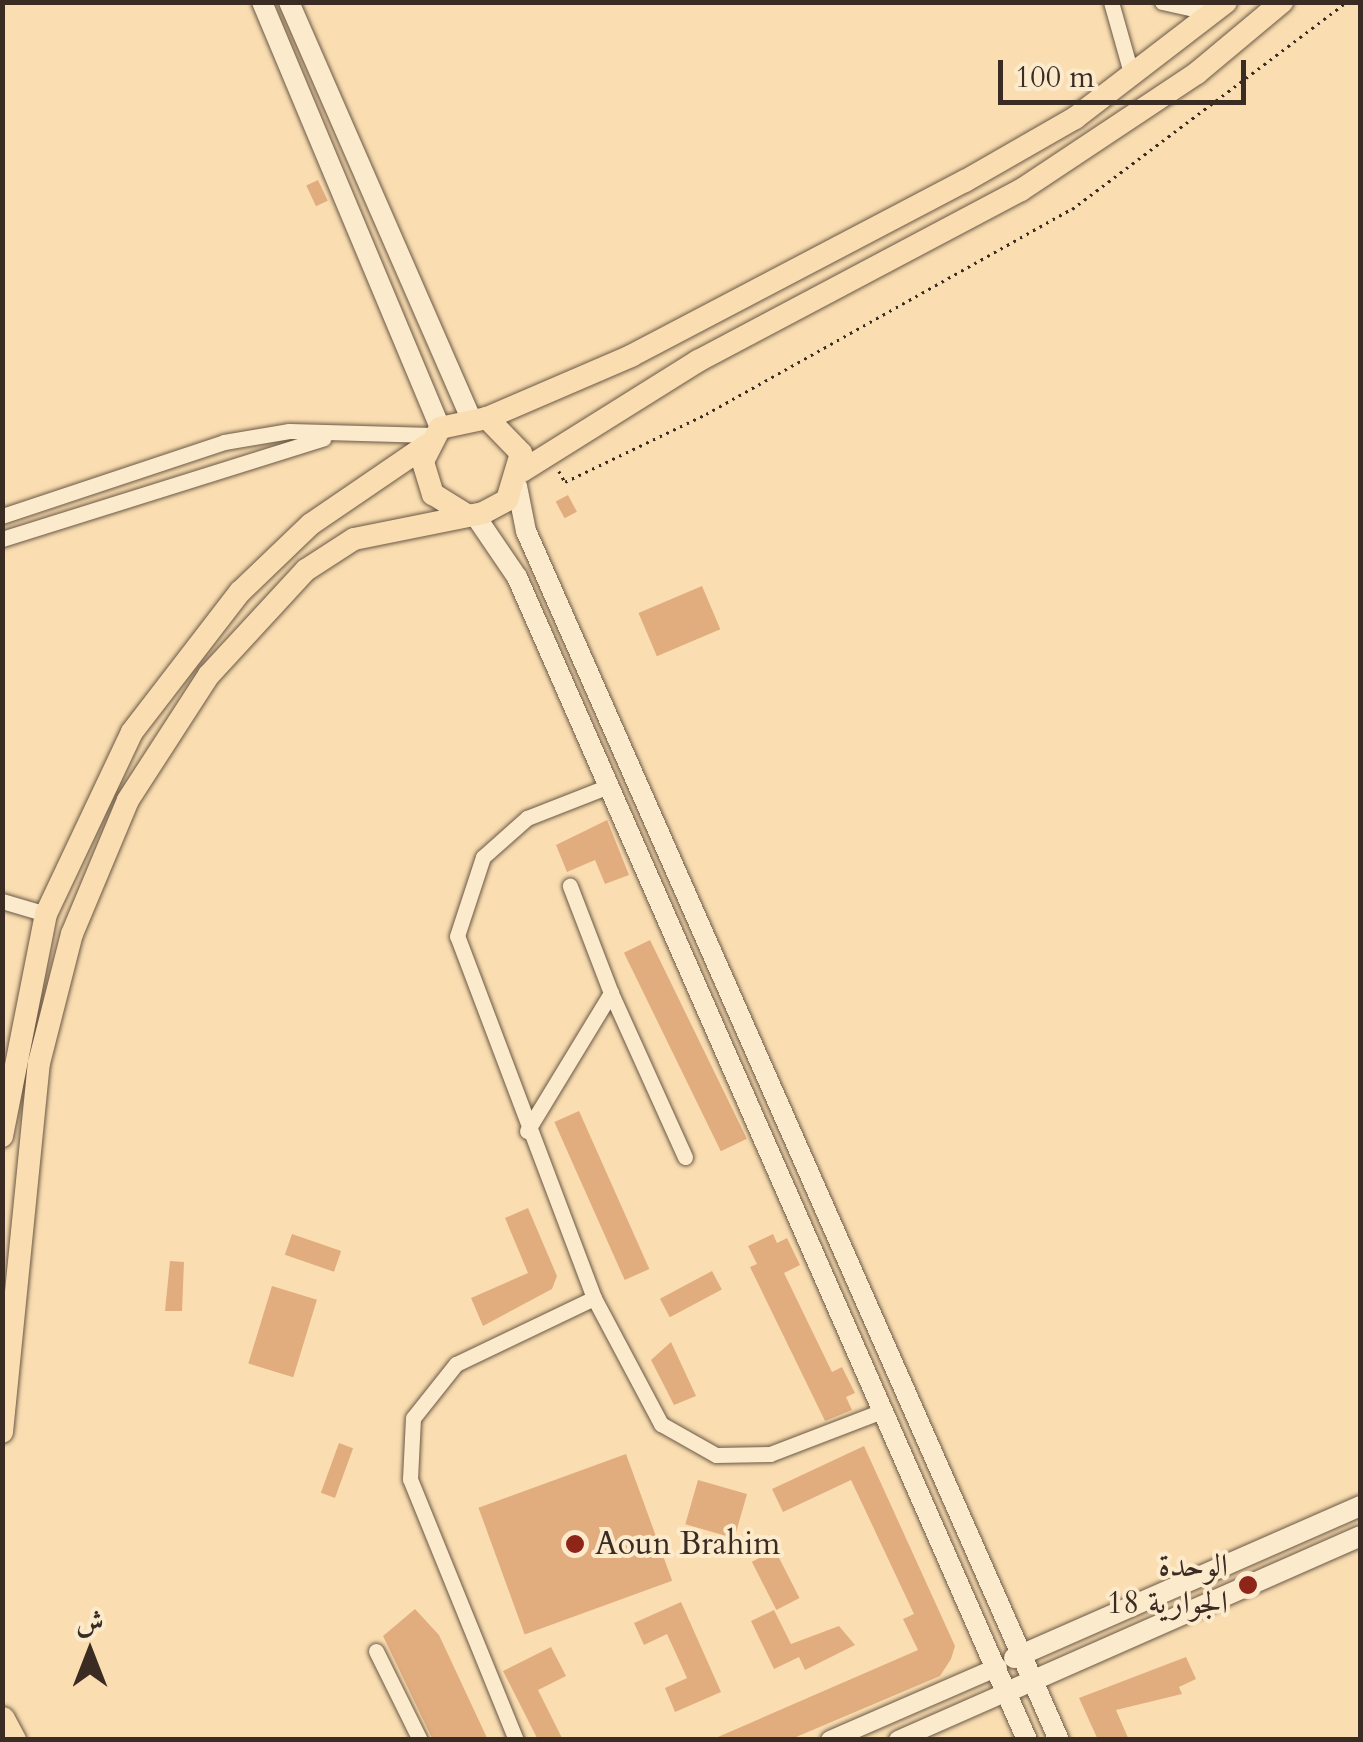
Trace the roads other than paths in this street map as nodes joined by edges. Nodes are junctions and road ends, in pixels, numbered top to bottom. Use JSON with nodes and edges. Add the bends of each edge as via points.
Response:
{"nodes":[{"id":1,"x":262,"y":2,"type":"edge"},
{"id":2,"x":289,"y":2,"type":"edge"},
{"id":3,"x":1111,"y":2,"type":"edge"},
{"id":4,"x":1162,"y":2,"type":"edge"},
{"id":5,"x":1282,"y":2,"type":"edge"},
{"id":6,"x":1219,"y":8,"type":"edge"},
{"id":7,"x":1132,"y":76,"type":"junction"},
{"id":8,"x":479,"y":416,"type":"junction"},
{"id":9,"x":433,"y":436,"type":"junction"},
{"id":10,"x":324,"y":438,"type":"junction"},
{"id":11,"x":520,"y":479,"type":"junction"},
{"id":12,"x":470,"y":514,"type":"junction"},
{"id":13,"x":2,"y":516,"type":"edge"},
{"id":14,"x":2,"y":539,"type":"edge"},
{"id":15,"x":606,"y":788,"type":"junction"},
{"id":16,"x":570,"y":886,"type":"dead end"},
{"id":17,"x":2,"y":901,"type":"edge"},
{"id":18,"x":46,"y":914,"type":"junction"},
{"id":19,"x":611,"y":993,"type":"junction"},
{"id":20,"x":526,"y":1131,"type":"junction"},
{"id":21,"x":2,"y":1136,"type":"edge"},
{"id":22,"x":685,"y":1157,"type":"dead end"},
{"id":23,"x":594,"y":1298,"type":"junction"},
{"id":24,"x":882,"y":1411,"type":"junction"},
{"id":25,"x":2,"y":1432,"type":"edge"},
{"id":26,"x":1360,"y":1506,"type":"edge"},
{"id":27,"x":1360,"y":1536,"type":"edge"},
{"id":28,"x":376,"y":1651,"type":"dead end"},
{"id":29,"x":1024,"y":1654,"type":"junction"},
{"id":30,"x":998,"y":1667,"type":"junction"},
{"id":31,"x":1033,"y":1679,"type":"junction"},
{"id":32,"x":1007,"y":1692,"type":"junction"},
{"id":33,"x":2,"y":1719,"type":"edge"},
{"id":34,"x":14,"y":1740,"type":"edge"},
{"id":35,"x":420,"y":1740,"type":"edge"},
{"id":36,"x":516,"y":1740,"type":"edge"},
{"id":37,"x":830,"y":1740,"type":"edge"},
{"id":38,"x":898,"y":1740,"type":"edge"},
{"id":39,"x":1027,"y":1740,"type":"edge"},
{"id":40,"x":1059,"y":1740,"type":"edge"}],
"edges":[{"from":1,"to":9,"type":"main road"},
{"from":2,"to":8,"type":"main road"},
{"from":3,"to":7,"type":"street"},
{"from":4,"to":6,"type":"street"},
{"from":5,"to":11,"type":"main road","via":[[1197,73],[1021,190],[698,361],[548,452]]},
{"from":6,"to":7,"type":"main road"},
{"from":7,"to":8,"type":"main road","via":[[948,190],[631,356]]},
{"from":8,"to":9,"type":"main road"},
{"from":8,"to":11,"type":"main road","via":[[514,438]]},
{"from":9,"to":10,"type":"street"},
{"from":9,"to":12,"type":"main road","via":[[433,494]]},
{"from":9,"to":18,"type":"main road","via":[[312,524],[185,658],[96,796]]},
{"from":10,"to":13,"type":"street","via":[[289,431],[224,442]]},
{"from":10,"to":14,"type":"street"},
{"from":11,"to":12,"type":"main road","via":[[499,507]]},
{"from":11,"to":29,"type":"main road","via":[[526,531]]},
{"from":12,"to":15,"type":"main road","via":[[517,577]]},
{"from":12,"to":25,"type":"main road","via":[[354,539],[306,570],[209,675],[128,800],[72,934],[40,1063]]},
{"from":15,"to":20,"type":"street","via":[[528,818],[483,857],[457,936]]},
{"from":15,"to":24,"type":"main road"},
{"from":16,"to":19,"type":"street"},
{"from":17,"to":18,"type":"street"},
{"from":18,"to":21,"type":"main road"},
{"from":19,"to":20,"type":"street"},
{"from":19,"to":22,"type":"street"},
{"from":20,"to":23,"type":"street"},
{"from":23,"to":24,"type":"street","via":[[661,1424],[716,1455],[770,1454]]},
{"from":23,"to":36,"type":"street","via":[[456,1364],[413,1418],[410,1479],[422,1521]]},
{"from":24,"to":30,"type":"main road"},
{"from":26,"to":29,"type":"main road"},
{"from":27,"to":31,"type":"main road"},
{"from":28,"to":35,"type":"street"},
{"from":29,"to":30,"type":"main road"},
{"from":29,"to":31,"type":"main road"},
{"from":30,"to":32,"type":"main road"},
{"from":30,"to":37,"type":"street"},
{"from":31,"to":32,"type":"main road"},
{"from":31,"to":40,"type":"main road"},
{"from":32,"to":38,"type":"street"},
{"from":32,"to":39,"type":"main road"},
{"from":33,"to":34,"type":"highway"}]}
